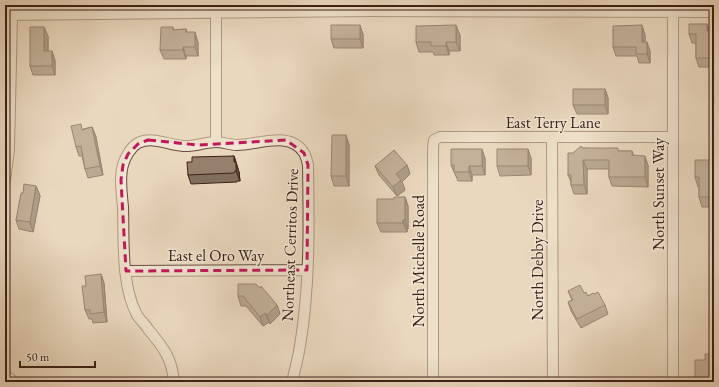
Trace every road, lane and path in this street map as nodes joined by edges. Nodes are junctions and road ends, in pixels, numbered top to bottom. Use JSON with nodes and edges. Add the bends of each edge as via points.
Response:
{"nodes":[{"id":1,"x":371,"y":8,"type":"edge"},
{"id":2,"x":673,"y":9,"type":"edge"},
{"id":3,"x":216,"y":12,"type":"junction"},
{"id":4,"x":714,"y":12,"type":"edge"},
{"id":5,"x":8,"y":15,"type":"edge"},
{"id":6,"x":552,"y":137,"type":"junction"},
{"id":7,"x":673,"y":137,"type":"junction"},
{"id":8,"x":434,"y":140,"type":"joint"},
{"id":9,"x":216,"y":142,"type":"junction"},
{"id":10,"x":7,"y":150,"type":"edge"},
{"id":11,"x":5,"y":180,"type":"edge"},
{"id":12,"x":307,"y":270,"type":"junction"},
{"id":13,"x":126,"y":271,"type":"junction"},
{"id":14,"x":5,"y":375,"type":"edge"},
{"id":15,"x":14,"y":382,"type":"edge"},
{"id":16,"x":174,"y":382,"type":"edge"},
{"id":17,"x":292,"y":382,"type":"edge"},
{"id":18,"x":433,"y":382,"type":"edge"},
{"id":19,"x":552,"y":382,"type":"edge"},
{"id":20,"x":674,"y":382,"type":"edge"}],
"edges":[{"from":1,"to":2,"type":"street"},
{"from":1,"to":3,"type":"street"},
{"from":2,"to":4,"type":"street"},
{"from":2,"to":7,"type":"street","name":"North Sunset Way"},
{"from":3,"to":5,"type":"street"},
{"from":3,"to":9,"type":"street"},
{"from":5,"to":10,"type":"street"},
{"from":6,"to":7,"type":"street","name":"East Terry Lane"},
{"from":6,"to":8,"type":"street","name":"East Terry Lane","via":[[440,137]]},
{"from":6,"to":19,"type":"street","name":"North Debby Drive"},
{"from":7,"to":20,"type":"street","name":"North Sunset Way"},
{"from":8,"to":18,"type":"street","name":"North Michelle Road"},
{"from":9,"to":12,"type":"street","name":"Northeast Cerritos Drive","via":[[234,145],[286,140],[304,153],[308,165]]},
{"from":9,"to":13,"type":"street","name":"Northeast Cerritos Drive","via":[[182,146],[148,140],[138,144],[128,154],[122,165],[121,180]]},
{"from":10,"to":11,"type":"street"},
{"from":12,"to":13,"type":"street","name":"East el Oro Way"},
{"from":12,"to":17,"type":"street","name":"Northeast Cerritos Drive","via":[[300,346]]},
{"from":13,"to":16,"type":"street","name":"Northeast Cerritos Drive","via":[[129,293],[137,315],[162,346],[171,362]]},
{"from":14,"to":15,"type":"street"}]}
